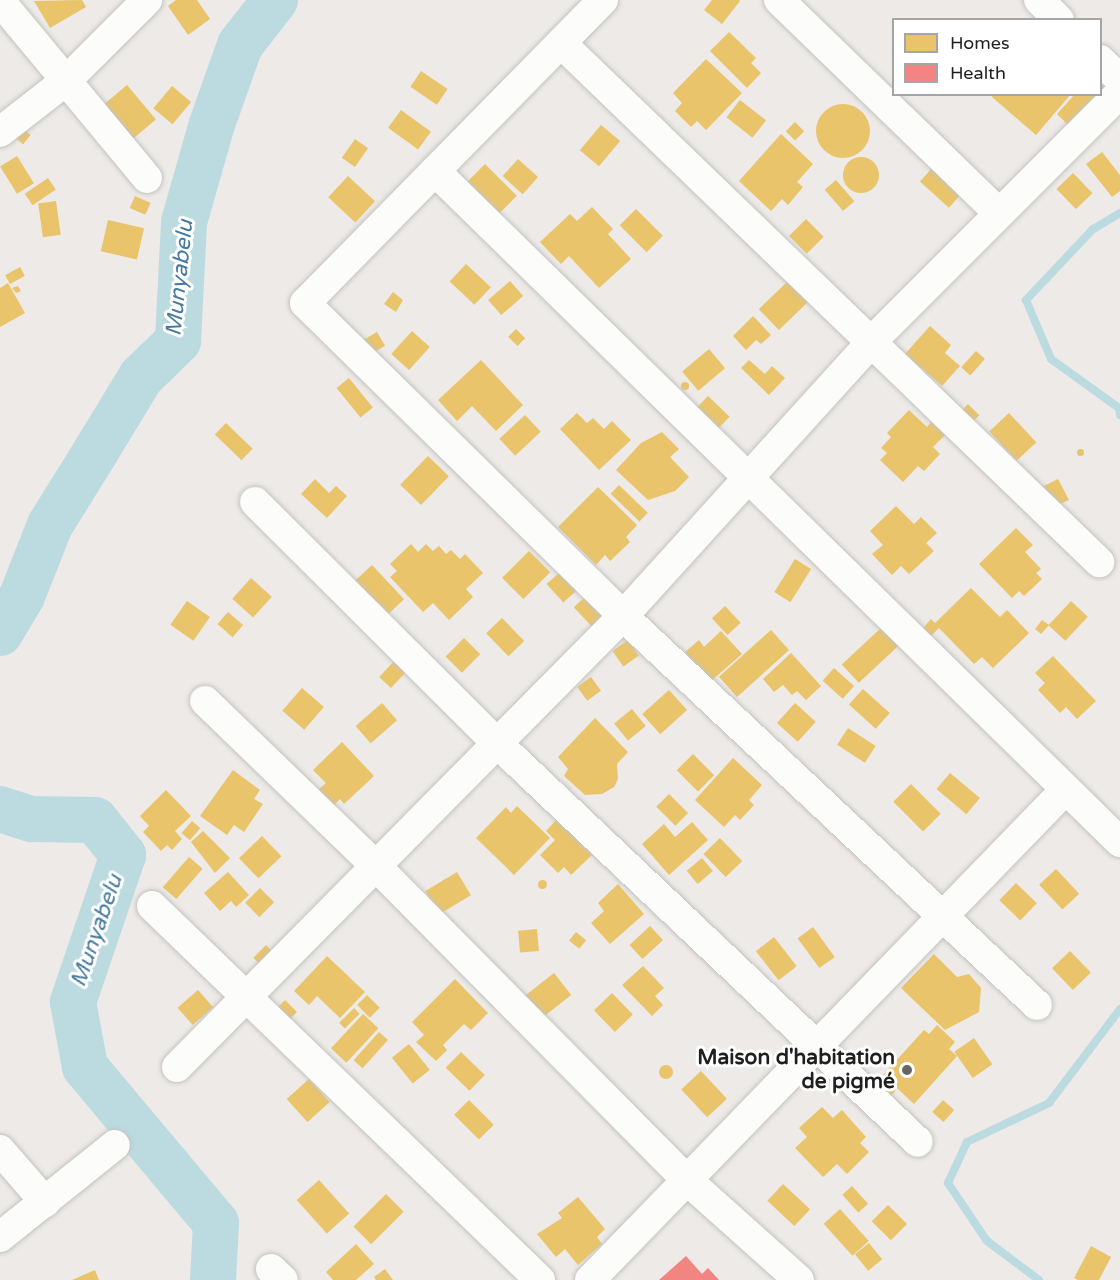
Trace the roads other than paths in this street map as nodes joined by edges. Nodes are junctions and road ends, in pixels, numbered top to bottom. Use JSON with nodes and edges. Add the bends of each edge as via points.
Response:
{"nodes":[{"id":1,"x":147,"y":0,"type":"edge"},
{"id":2,"x":603,"y":0,"type":"edge"},
{"id":3,"x":779,"y":0,"type":"edge"},
{"id":4,"x":1039,"y":0,"type":"edge"},
{"id":5,"x":0,"y":1,"type":"edge"},
{"id":6,"x":1057,"y":18,"type":"edge"},
{"id":7,"x":561,"y":43,"type":"junction"},
{"id":8,"x":1102,"y":61,"type":"edge"},
{"id":9,"x":68,"y":79,"type":"junction"},
{"id":10,"x":1120,"y":79,"type":"edge"},
{"id":11,"x":1120,"y":93,"type":"edge"},
{"id":12,"x":0,"y":132,"type":"edge"},
{"id":13,"x":435,"y":171,"type":"junction"},
{"id":14,"x":147,"y":178,"type":"dead end"},
{"id":15,"x":999,"y":213,"type":"junction"},
{"id":16,"x":873,"y":340,"type":"junction"},
{"id":17,"x":748,"y":480,"type":"junction"},
{"id":18,"x":255,"y":502,"type":"dead end"},
{"id":19,"x":1099,"y":561,"type":"dead end"},
{"id":20,"x":622,"y":616,"type":"junction"},
{"id":21,"x":205,"y":702,"type":"dead end"},
{"id":22,"x":496,"y":742,"type":"junction"},
{"id":23,"x":1065,"y":790,"type":"junction"},
{"id":24,"x":1120,"y":842,"type":"edge"},
{"id":25,"x":375,"y":865,"type":"junction"},
{"id":26,"x":152,"y":906,"type":"dead end"},
{"id":27,"x":940,"y":917,"type":"junction"},
{"id":28,"x":246,"y":993,"type":"junction"},
{"id":29,"x":1037,"y":1005,"type":"dead end"},
{"id":30,"x":816,"y":1046,"type":"junction"},
{"id":31,"x":177,"y":1067,"type":"dead end"},
{"id":32,"x":918,"y":1142,"type":"dead end"},
{"id":33,"x":115,"y":1146,"type":"dead end"},
{"id":34,"x":0,"y":1150,"type":"edge"},
{"id":35,"x":687,"y":1180,"type":"junction"},
{"id":36,"x":45,"y":1202,"type":"junction"},
{"id":37,"x":0,"y":1237,"type":"edge"},
{"id":38,"x":540,"y":1280,"type":"edge"},
{"id":39,"x":590,"y":1280,"type":"edge"},
{"id":40,"x":799,"y":1280,"type":"edge"}],
"edges":[{"from":1,"to":9,"type":"street"},
{"from":2,"to":7,"type":"street"},
{"from":3,"to":15,"type":"street"},
{"from":4,"to":6,"type":"street"},
{"from":5,"to":9,"type":"street"},
{"from":7,"to":13,"type":"street"},
{"from":7,"to":16,"type":"street"},
{"from":8,"to":10,"type":"street"},
{"from":9,"to":12,"type":"street"},
{"from":9,"to":14,"type":"street"},
{"from":11,"to":15,"type":"street"},
{"from":13,"to":17,"type":"street"},
{"from":13,"to":20,"type":"street","via":[[305,303]]},
{"from":15,"to":16,"type":"street"},
{"from":16,"to":17,"type":"street"},
{"from":16,"to":19,"type":"street"},
{"from":17,"to":20,"type":"street"},
{"from":17,"to":23,"type":"street"},
{"from":18,"to":22,"type":"street"},
{"from":20,"to":22,"type":"street"},
{"from":20,"to":27,"type":"street"},
{"from":21,"to":25,"type":"street"},
{"from":22,"to":25,"type":"street"},
{"from":22,"to":30,"type":"street"},
{"from":23,"to":24,"type":"street"},
{"from":23,"to":27,"type":"street"},
{"from":25,"to":28,"type":"street"},
{"from":25,"to":35,"type":"street"},
{"from":26,"to":28,"type":"street"},
{"from":27,"to":29,"type":"street"},
{"from":27,"to":30,"type":"street"},
{"from":28,"to":31,"type":"street"},
{"from":28,"to":38,"type":"street"},
{"from":30,"to":32,"type":"street"},
{"from":30,"to":35,"type":"street"},
{"from":33,"to":36,"type":"street"},
{"from":34,"to":36,"type":"street"},
{"from":35,"to":39,"type":"street"},
{"from":35,"to":40,"type":"street"},
{"from":36,"to":37,"type":"street"}]}
